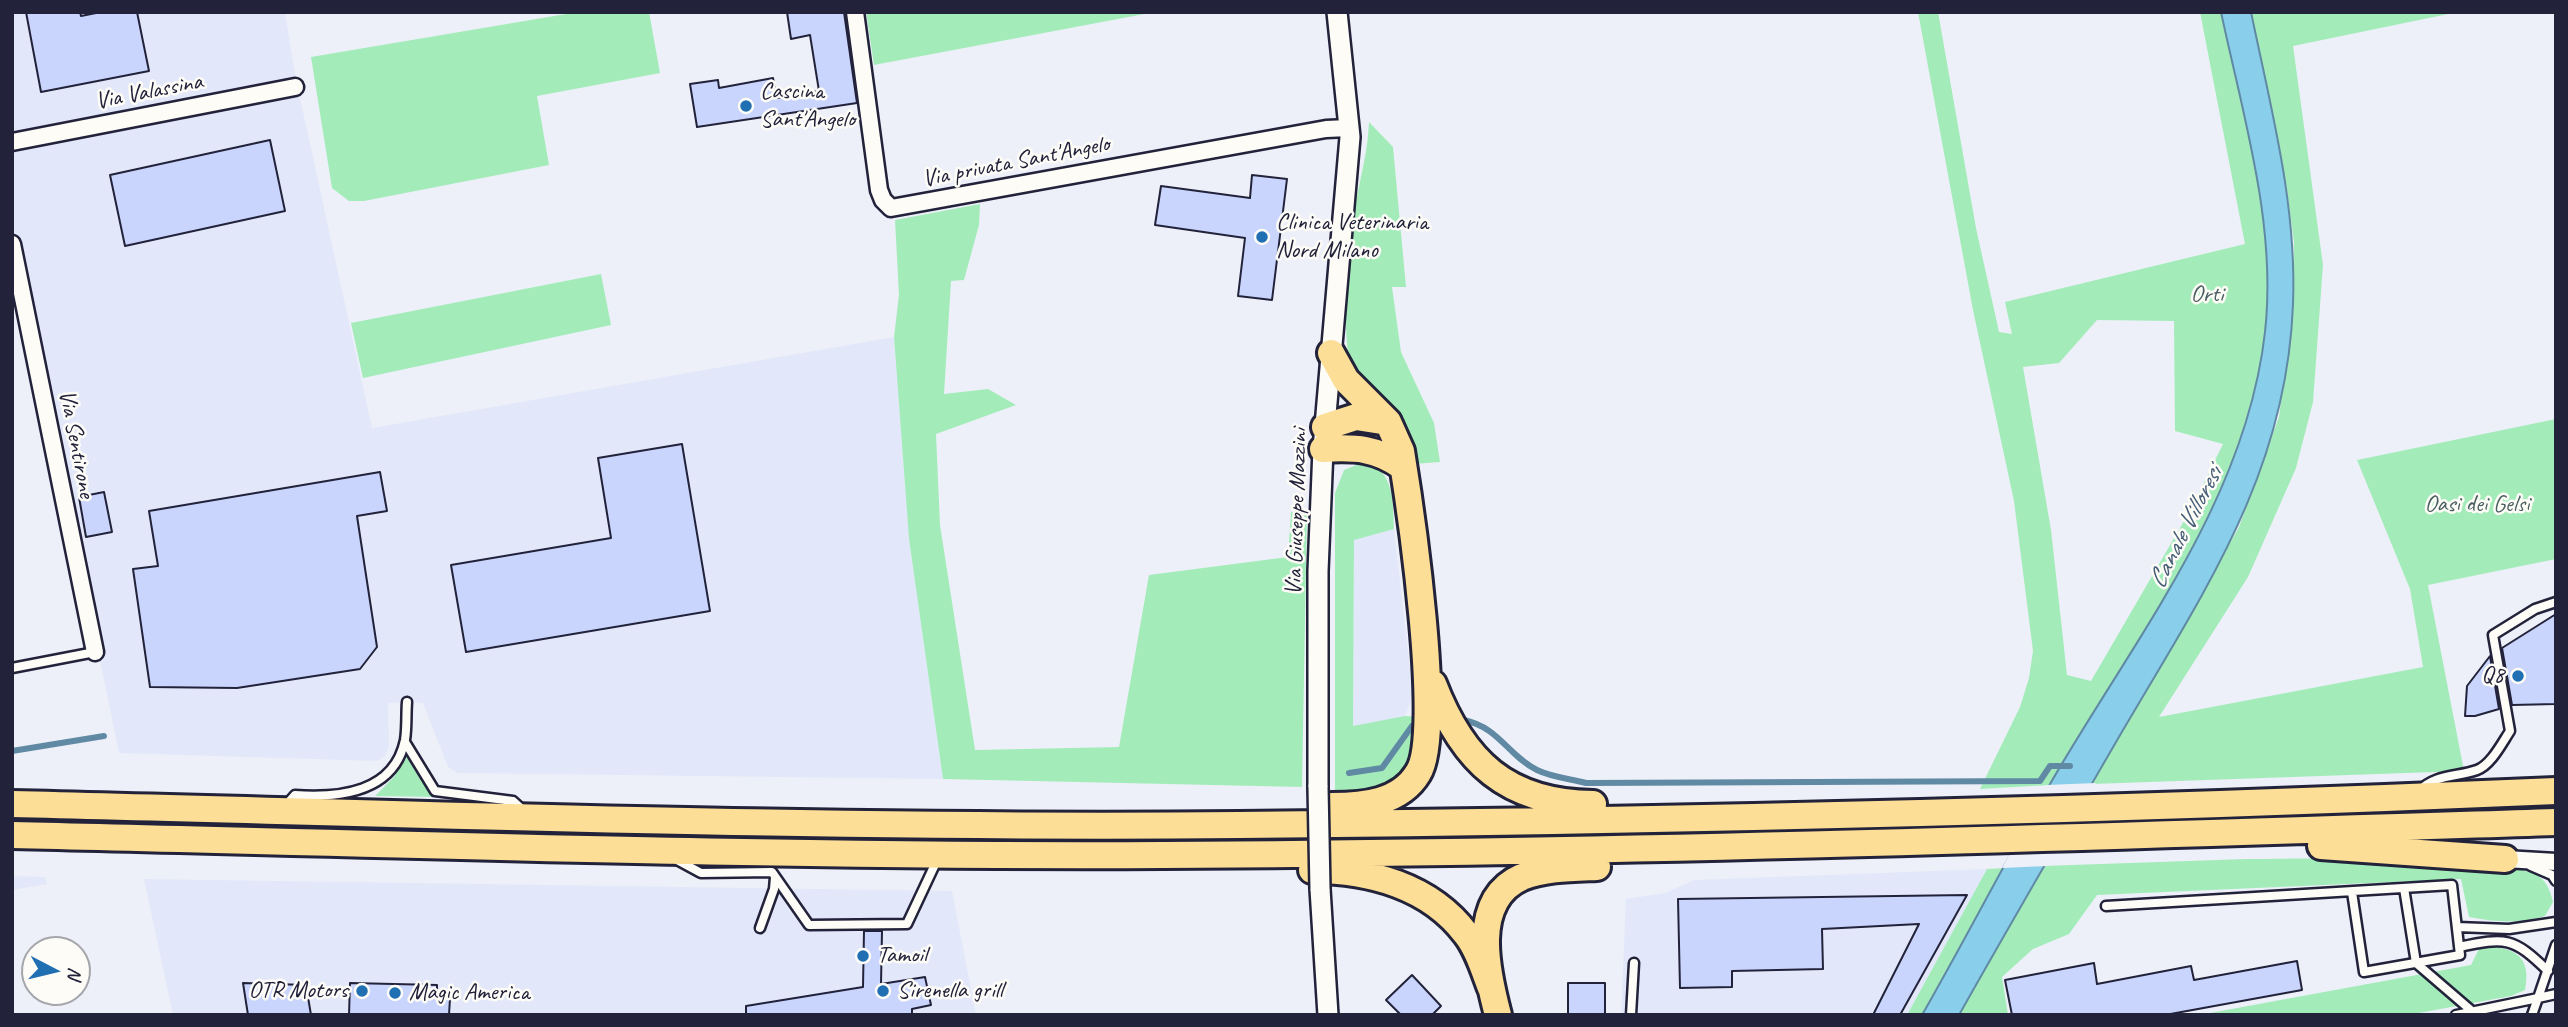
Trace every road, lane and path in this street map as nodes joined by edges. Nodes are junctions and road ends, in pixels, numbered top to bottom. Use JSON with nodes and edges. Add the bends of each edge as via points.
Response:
{"nodes":[{"id":1,"x":855,"y":12,"type":"edge"},
{"id":2,"x":1337,"y":12,"type":"edge"},
{"id":3,"x":295,"y":87,"type":"dead end"},
{"id":4,"x":1349,"y":128,"type":"junction"},
{"id":5,"x":12,"y":142,"type":"edge"},
{"id":6,"x":12,"y":244,"type":"edge"},
{"id":7,"x":1331,"y":353,"type":"junction"},
{"id":8,"x":1388,"y":422,"type":"junction"},
{"id":9,"x":1324,"y":438,"type":"junction"},
{"id":10,"x":1403,"y":467,"type":"junction"},
{"id":11,"x":2556,"y":602,"type":"edge"},
{"id":12,"x":94,"y":652,"type":"joint"},
{"id":13,"x":1426,"y":666,"type":"junction"},
{"id":14,"x":12,"y":668,"type":"edge"},
{"id":15,"x":407,"y":702,"type":"dead end"},
{"id":16,"x":405,"y":742,"type":"junction"},
{"id":17,"x":2556,"y":791,"type":"edge"},
{"id":18,"x":2414,"y":797,"type":"junction"},
{"id":19,"x":12,"y":804,"type":"edge"},
{"id":20,"x":281,"y":811,"type":"junction"},
{"id":21,"x":529,"y":816,"type":"junction"},
{"id":22,"x":1693,"y":817,"type":"junction"},
{"id":23,"x":2556,"y":822,"type":"edge"},
{"id":24,"x":1238,"y":825,"type":"junction"},
{"id":25,"x":12,"y":835,"type":"edge"},
{"id":26,"x":2085,"y":838,"type":"junction"},
{"id":27,"x":655,"y":849,"type":"junction"},
{"id":28,"x":1694,"y":849,"type":"junction"},
{"id":29,"x":941,"y":853,"type":"junction"},
{"id":30,"x":1158,"y":855,"type":"junction"},
{"id":31,"x":2505,"y":859,"type":"junction"},
{"id":32,"x":2556,"y":862,"type":"edge"},
{"id":33,"x":775,"y":877,"type":"junction"},
{"id":34,"x":2556,"y":881,"type":"edge"},
{"id":35,"x":2404,"y":888,"type":"junction"},
{"id":36,"x":2353,"y":892,"type":"junction"},
{"id":37,"x":2106,"y":906,"type":"dead end"},
{"id":38,"x":2556,"y":922,"type":"edge"},
{"id":39,"x":2457,"y":927,"type":"junction"},
{"id":40,"x":760,"y":928,"type":"dead end"},
{"id":41,"x":2556,"y":945,"type":"edge"},
{"id":42,"x":2459,"y":947,"type":"junction"},
{"id":43,"x":2416,"y":962,"type":"junction"},
{"id":44,"x":1634,"y":963,"type":"dead end"},
{"id":45,"x":2548,"y":971,"type":"junction"},
{"id":46,"x":1491,"y":988,"type":"junction"},
{"id":47,"x":2556,"y":994,"type":"edge"},
{"id":48,"x":2538,"y":998,"type":"junction"},
{"id":49,"x":2473,"y":1012,"type":"junction"},
{"id":50,"x":1328,"y":1015,"type":"edge"},
{"id":51,"x":1498,"y":1015,"type":"edge"},
{"id":52,"x":1631,"y":1015,"type":"edge"},
{"id":53,"x":2456,"y":1015,"type":"edge"},
{"id":54,"x":2532,"y":1015,"type":"edge"}],
"edges":[{"from":1,"to":4,"type":"street","name":"Via privata Sant'Angelo","via":[[879,190],[891,208]]},
{"from":2,"to":4,"type":"street","name":"Via Giuseppe Mazzini"},
{"from":3,"to":5,"type":"street","name":"Via Valassina"},
{"from":4,"to":7,"type":"street","name":"Via Giuseppe Mazzini"},
{"from":6,"to":12,"type":"street","name":"Via Sentirone"},
{"from":7,"to":8,"type":"highway","via":[[1346,380]]},
{"from":7,"to":9,"type":"street","name":"Via Giuseppe Mazzini"},
{"from":8,"to":9,"type":"highway","via":[[1356,417]]},
{"from":8,"to":10,"type":"highway"},
{"from":9,"to":10,"type":"highway","via":[[1375,450]]},
{"from":9,"to":50,"type":"street","name":"Via Giuseppe Mazzini","bridge":true,"via":[[1318,787]]},
{"from":10,"to":13,"type":"highway"},
{"from":11,"to":18,"type":"lane","via":[[2535,608],[2493,635],[2510,731],[2493,757],[2479,770],[2429,780]]},
{"from":12,"to":14,"type":"lane"},
{"from":13,"to":22,"type":"highway","via":[[1458,737],[1470,754],[1501,780],[1547,800],[1667,804]]},
{"from":13,"to":24,"type":"highway","via":[[1427,749],[1418,774],[1407,786],[1360,806],[1252,808]]},
{"from":15,"to":16,"type":"lane"},
{"from":16,"to":20,"type":"lane","via":[[392,768],[363,792],[295,795]]},
{"from":16,"to":21,"type":"lane","via":[[435,791],[513,801]]},
{"from":17,"to":18,"type":"highway"},
{"from":18,"to":22,"type":"highway"},
{"from":19,"to":20,"type":"highway"},
{"from":20,"to":21,"type":"highway"},
{"from":21,"to":24,"type":"highway"},
{"from":22,"to":24,"type":"highway"},
{"from":23,"to":26,"type":"highway"},
{"from":25,"to":27,"type":"highway"},
{"from":26,"to":28,"type":"highway"},
{"from":26,"to":31,"type":"highway","via":[[2360,847]]},
{"from":27,"to":29,"type":"highway"},
{"from":27,"to":33,"type":"lane","via":[[701,873],[772,872]]},
{"from":28,"to":30,"type":"highway"},
{"from":28,"to":46,"type":"highway","via":[[1645,865],[1538,872],[1508,886],[1497,899],[1486,937]]},
{"from":29,"to":30,"type":"highway"},
{"from":29,"to":33,"type":"lane","via":[[907,924],[809,925]]},
{"from":30,"to":46,"type":"highway","via":[[1250,869],[1341,870],[1388,880],[1433,902],[1451,917],[1476,951]]},
{"from":31,"to":32,"type":"street"},
{"from":31,"to":34,"type":"lane","via":[[2538,867]]},
{"from":33,"to":40,"type":"lane"},
{"from":35,"to":36,"type":"lane"},
{"from":35,"to":39,"type":"lane","via":[[2452,885]]},
{"from":35,"to":43,"type":"lane"},
{"from":36,"to":37,"type":"lane"},
{"from":36,"to":43,"type":"lane","via":[[2364,972]]},
{"from":38,"to":39,"type":"lane","via":[[2509,929]]},
{"from":39,"to":42,"type":"lane"},
{"from":41,"to":45,"type":"lane"},
{"from":42,"to":43,"type":"lane","via":[[2460,955]]},
{"from":42,"to":45,"type":"lane","via":[[2510,941]]},
{"from":43,"to":49,"type":"lane"},
{"from":44,"to":52,"type":"lane"},
{"from":45,"to":48,"type":"lane"},
{"from":46,"to":51,"type":"highway"},
{"from":47,"to":48,"type":"lane"},
{"from":48,"to":49,"type":"lane"},
{"from":48,"to":54,"type":"lane"},
{"from":49,"to":53,"type":"lane"}]}
